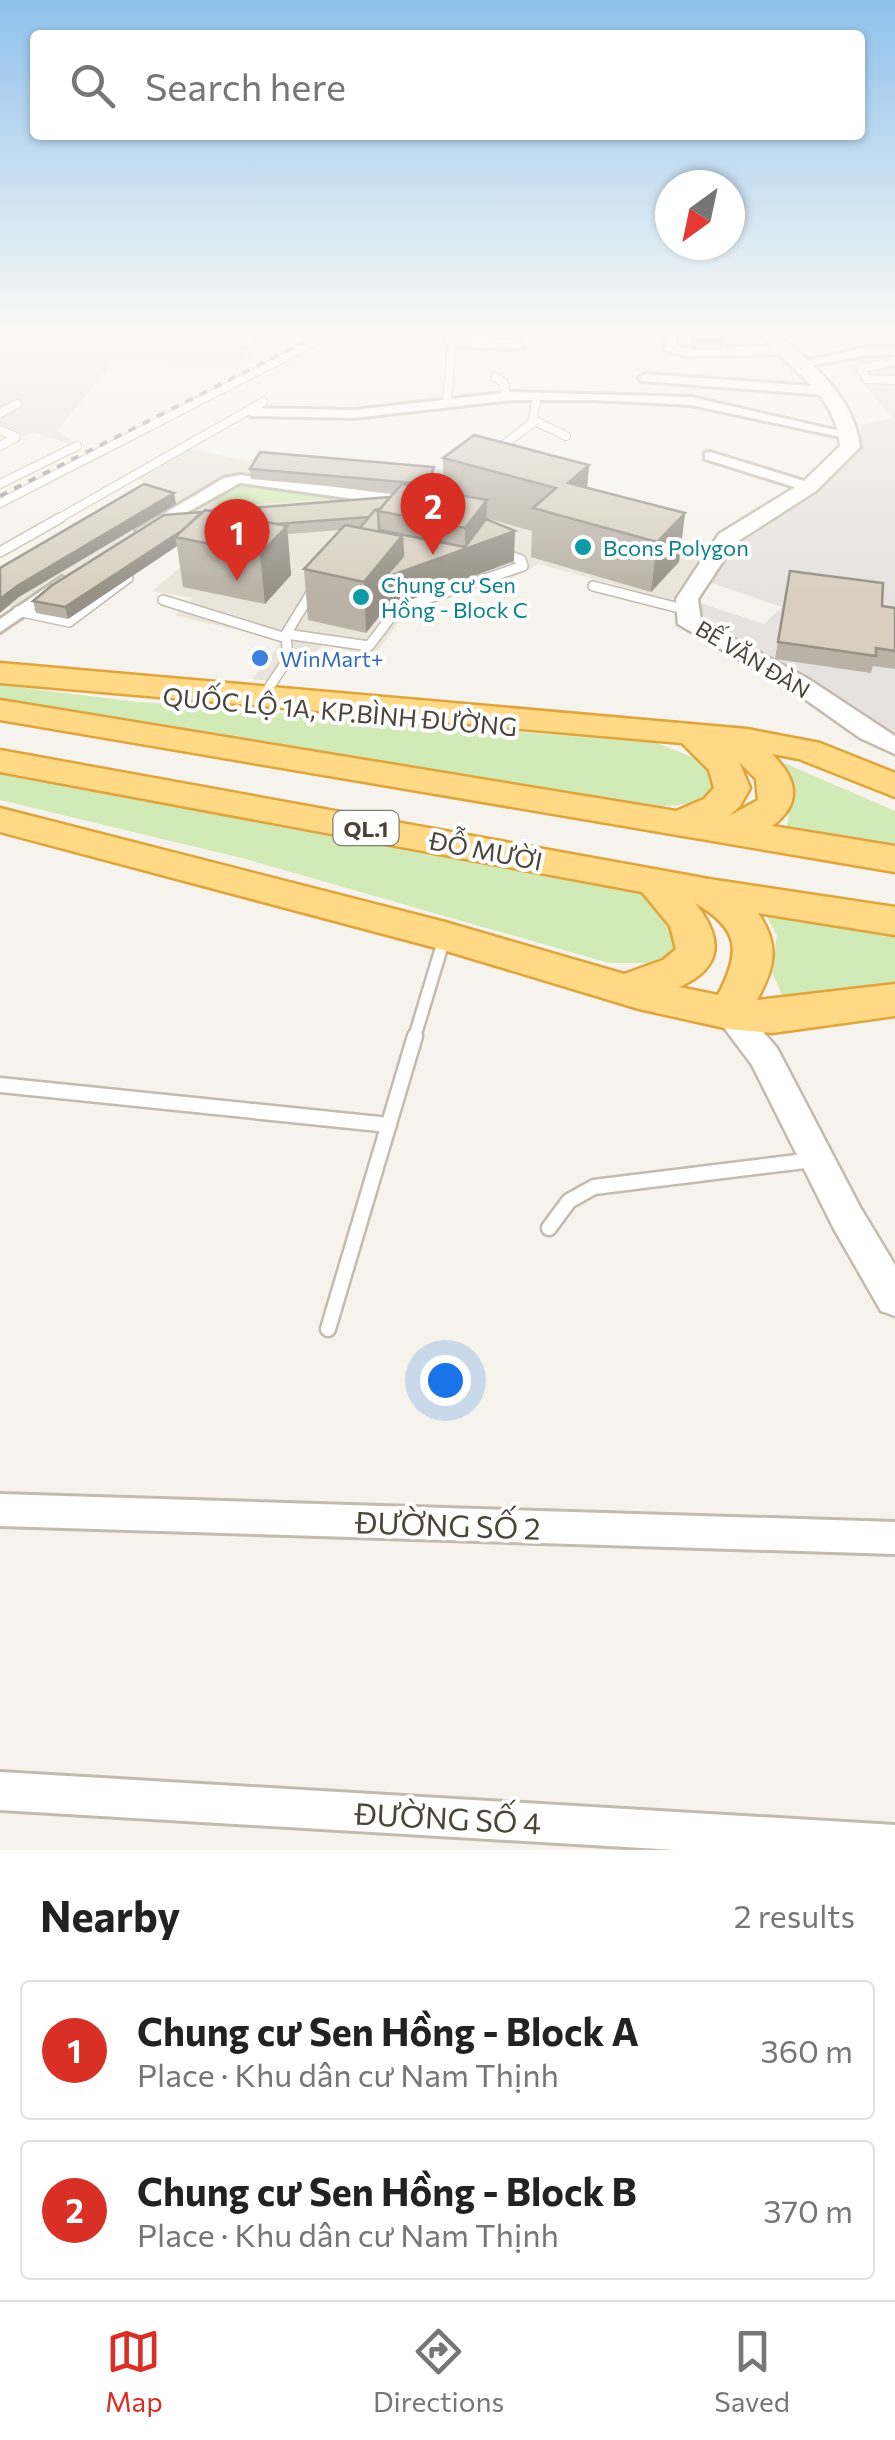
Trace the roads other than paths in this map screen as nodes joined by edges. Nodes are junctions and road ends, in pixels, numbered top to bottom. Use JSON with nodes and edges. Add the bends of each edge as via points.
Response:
{"nodes":[{"id":1,"x":159,"y":421,"type":"edge"},
{"id":2,"x":232,"y":421,"type":"edge"},
{"id":3,"x":786,"y":421,"type":"edge"},
{"id":4,"x":842,"y":421,"type":"edge"},
{"id":5,"x":535,"y":422,"type":"joint"},
{"id":6,"x":0,"y":430,"type":"edge"},
{"id":7,"x":850,"y":435,"type":"junction"},
{"id":8,"x":566,"y":436,"type":"dead end"},
{"id":9,"x":0,"y":446,"type":"edge"},
{"id":10,"x":77,"y":446,"type":"dead end"},
{"id":11,"x":710,"y":456,"type":"dead end"},
{"id":12,"x":487,"y":458,"type":"edge"},
{"id":13,"x":0,"y":484,"type":"edge"},
{"id":14,"x":809,"y":487,"type":"junction"},
{"id":15,"x":0,"y":503,"type":"edge"},
{"id":16,"x":303,"y":505,"type":"edge"},
{"id":17,"x":208,"y":512,"type":"edge"},
{"id":18,"x":170,"y":514,"type":"junction"},
{"id":19,"x":650,"y":541,"type":"edge"},
{"id":20,"x":121,"y":544,"type":"edge"},
{"id":21,"x":491,"y":549,"type":"edge"},
{"id":22,"x":0,"y":552,"type":"edge"},
{"id":23,"x":716,"y":556,"type":"junction"},
{"id":24,"x":142,"y":568,"type":"edge"},
{"id":25,"x":73,"y":575,"type":"edge"},
{"id":26,"x":322,"y":579,"type":"edge"},
{"id":27,"x":593,"y":586,"type":"dead end"},
{"id":28,"x":163,"y":600,"type":"dead end"},
{"id":29,"x":687,"y":610,"type":"junction"},
{"id":30,"x":18,"y":611,"type":"junction"},
{"id":31,"x":0,"y":627,"type":"edge"},
{"id":32,"x":286,"y":636,"type":"junction"},
{"id":33,"x":0,"y":676,"type":"edge"},
{"id":34,"x":264,"y":695,"type":"junction"},
{"id":35,"x":0,"y":710,"type":"edge"},
{"id":36,"x":0,"y":724,"type":"edge"},
{"id":37,"x":685,"y":735,"type":"junction"},
{"id":38,"x":0,"y":745,"type":"edge"},
{"id":39,"x":895,"y":746,"type":"edge"},
{"id":40,"x":746,"y":750,"type":"junction"},
{"id":41,"x":101,"y":752,"type":"junction"},
{"id":42,"x":0,"y":761,"type":"edge"},
{"id":43,"x":895,"y":786,"type":"edge"},
{"id":44,"x":895,"y":806,"type":"edge"},
{"id":45,"x":0,"y":820,"type":"edge"},
{"id":46,"x":711,"y":830,"type":"junction"},
{"id":47,"x":661,"y":849,"type":"junction"},
{"id":48,"x":895,"y":859,"type":"edge"},
{"id":49,"x":895,"y":871,"type":"edge"},
{"id":50,"x":710,"y":892,"type":"junction"},
{"id":51,"x":895,"y":901,"type":"edge"},
{"id":52,"x":895,"y":921,"type":"edge"},
{"id":53,"x":445,"y":936,"type":"junction"},
{"id":54,"x":624,"y":989,"type":"junction"},
{"id":55,"x":895,"y":1000,"type":"edge"},
{"id":56,"x":729,"y":1013,"type":"junction"},
{"id":57,"x":0,"y":1085,"type":"edge"},
{"id":58,"x":389,"y":1125,"type":"junction"},
{"id":59,"x":817,"y":1159,"type":"junction"},
{"id":60,"x":549,"y":1228,"type":"dead end"},
{"id":61,"x":895,"y":1300,"type":"edge"},
{"id":62,"x":328,"y":1329,"type":"dead end"},
{"id":63,"x":0,"y":1510,"type":"edge"},
{"id":64,"x":895,"y":1538,"type":"edge"},
{"id":65,"x":0,"y":1791,"type":"edge"},
{"id":66,"x":895,"y":1844,"type":"edge"}],
"edges":[{"from":1,"to":15,"type":"lane"},
{"from":2,"to":22,"type":"lane"},
{"from":3,"to":7,"type":"street"},
{"from":4,"to":7,"type":"street"},
{"from":5,"to":8,"type":"lane"},
{"from":5,"to":12,"type":"lane"},
{"from":6,"to":9,"type":"lane","via":[[16,437]]},
{"from":7,"to":14,"type":"street","name":"BẾ VĂN ĐÀN","via":[[841,459]]},
{"from":10,"to":13,"type":"lane"},
{"from":11,"to":14,"type":"street"},
{"from":14,"to":23,"type":"street","name":"BẾ VĂN ĐÀN","via":[[727,539]]},
{"from":16,"to":18,"type":"street","via":[[395,500],[240,479]]},
{"from":17,"to":18,"type":"street"},
{"from":18,"to":20,"type":"street"},
{"from":19,"to":23,"type":"lane"},
{"from":21,"to":32,"type":"lane","via":[[523,566],[397,610],[368,646]]},
{"from":23,"to":29,"type":"street","name":"BẾ VĂN ĐÀN","via":[[687,599]]},
{"from":24,"to":30,"type":"lane","via":[[69,622]]},
{"from":25,"to":30,"type":"street"},
{"from":26,"to":32,"type":"lane"},
{"from":27,"to":29,"type":"lane"},
{"from":28,"to":32,"type":"lane"},
{"from":29,"to":39,"type":"street","name":"BẾ VĂN ĐÀN","via":[[690,624]]},
{"from":30,"to":31,"type":"street"},
{"from":32,"to":34,"type":"lane","via":[[288,659]]},
{"from":33,"to":34,"type":"highway"},
{"from":33,"to":37,"type":"highway","name":"QUỐC LỘ 1A, KP.BÌNH ĐƯỜNG","via":[[664,740]]},
{"from":34,"to":37,"type":"highway"},
{"from":35,"to":41,"type":"highway","number":"QL.1"},
{"from":36,"to":41,"type":"highway","number":"QL.1"},
{"from":37,"to":40,"type":"highway"},
{"from":37,"to":43,"type":"highway","via":[[793,746]]},
{"from":37,"to":47,"type":"highway","via":[[725,761],[731,788],[715,810]]},
{"from":38,"to":41,"type":"highway","number":"QL.1"},
{"from":40,"to":44,"type":"highway"},
{"from":40,"to":46,"type":"highway","via":[[772,771],[779,798],[748,826]]},
{"from":41,"to":42,"type":"highway","number":"QL.1"},
{"from":41,"to":47,"type":"highway","name":"ĐỖ MƯỜI","number":"QL.1"},
{"from":41,"to":47,"type":"highway","name":"ĐỖ MƯỜI","number":"QL.1"},
{"from":45,"to":53,"type":"highway"},
{"from":46,"to":47,"type":"highway"},
{"from":46,"to":48,"type":"highway"},
{"from":47,"to":49,"type":"highway","name":"ĐỖ MƯỜI","number":"QL.1"},
{"from":47,"to":50,"type":"highway"},
{"from":47,"to":51,"type":"highway","name":"ĐỖ MƯỜI","number":"QL.1"},
{"from":47,"to":54,"type":"highway","via":[[697,939],[694,955],[681,972]]},
{"from":50,"to":52,"type":"highway"},
{"from":50,"to":56,"type":"highway","via":[[738,912],[756,943],[754,970]]},
{"from":53,"to":54,"type":"highway"},
{"from":53,"to":58,"type":"lane"},
{"from":54,"to":56,"type":"highway"},
{"from":55,"to":56,"type":"highway","via":[[772,1017]]},
{"from":56,"to":59,"type":"street","via":[[766,1057]]},
{"from":57,"to":58,"type":"lane"},
{"from":58,"to":62,"type":"lane"},
{"from":59,"to":60,"type":"lane","via":[[594,1187],[569,1202]]},
{"from":59,"to":61,"type":"street"},
{"from":63,"to":64,"type":"street","name":"ĐƯỜNG SỐ 2"},
{"from":65,"to":66,"type":"street","name":"ĐƯỜNG SỐ 4"}]}
